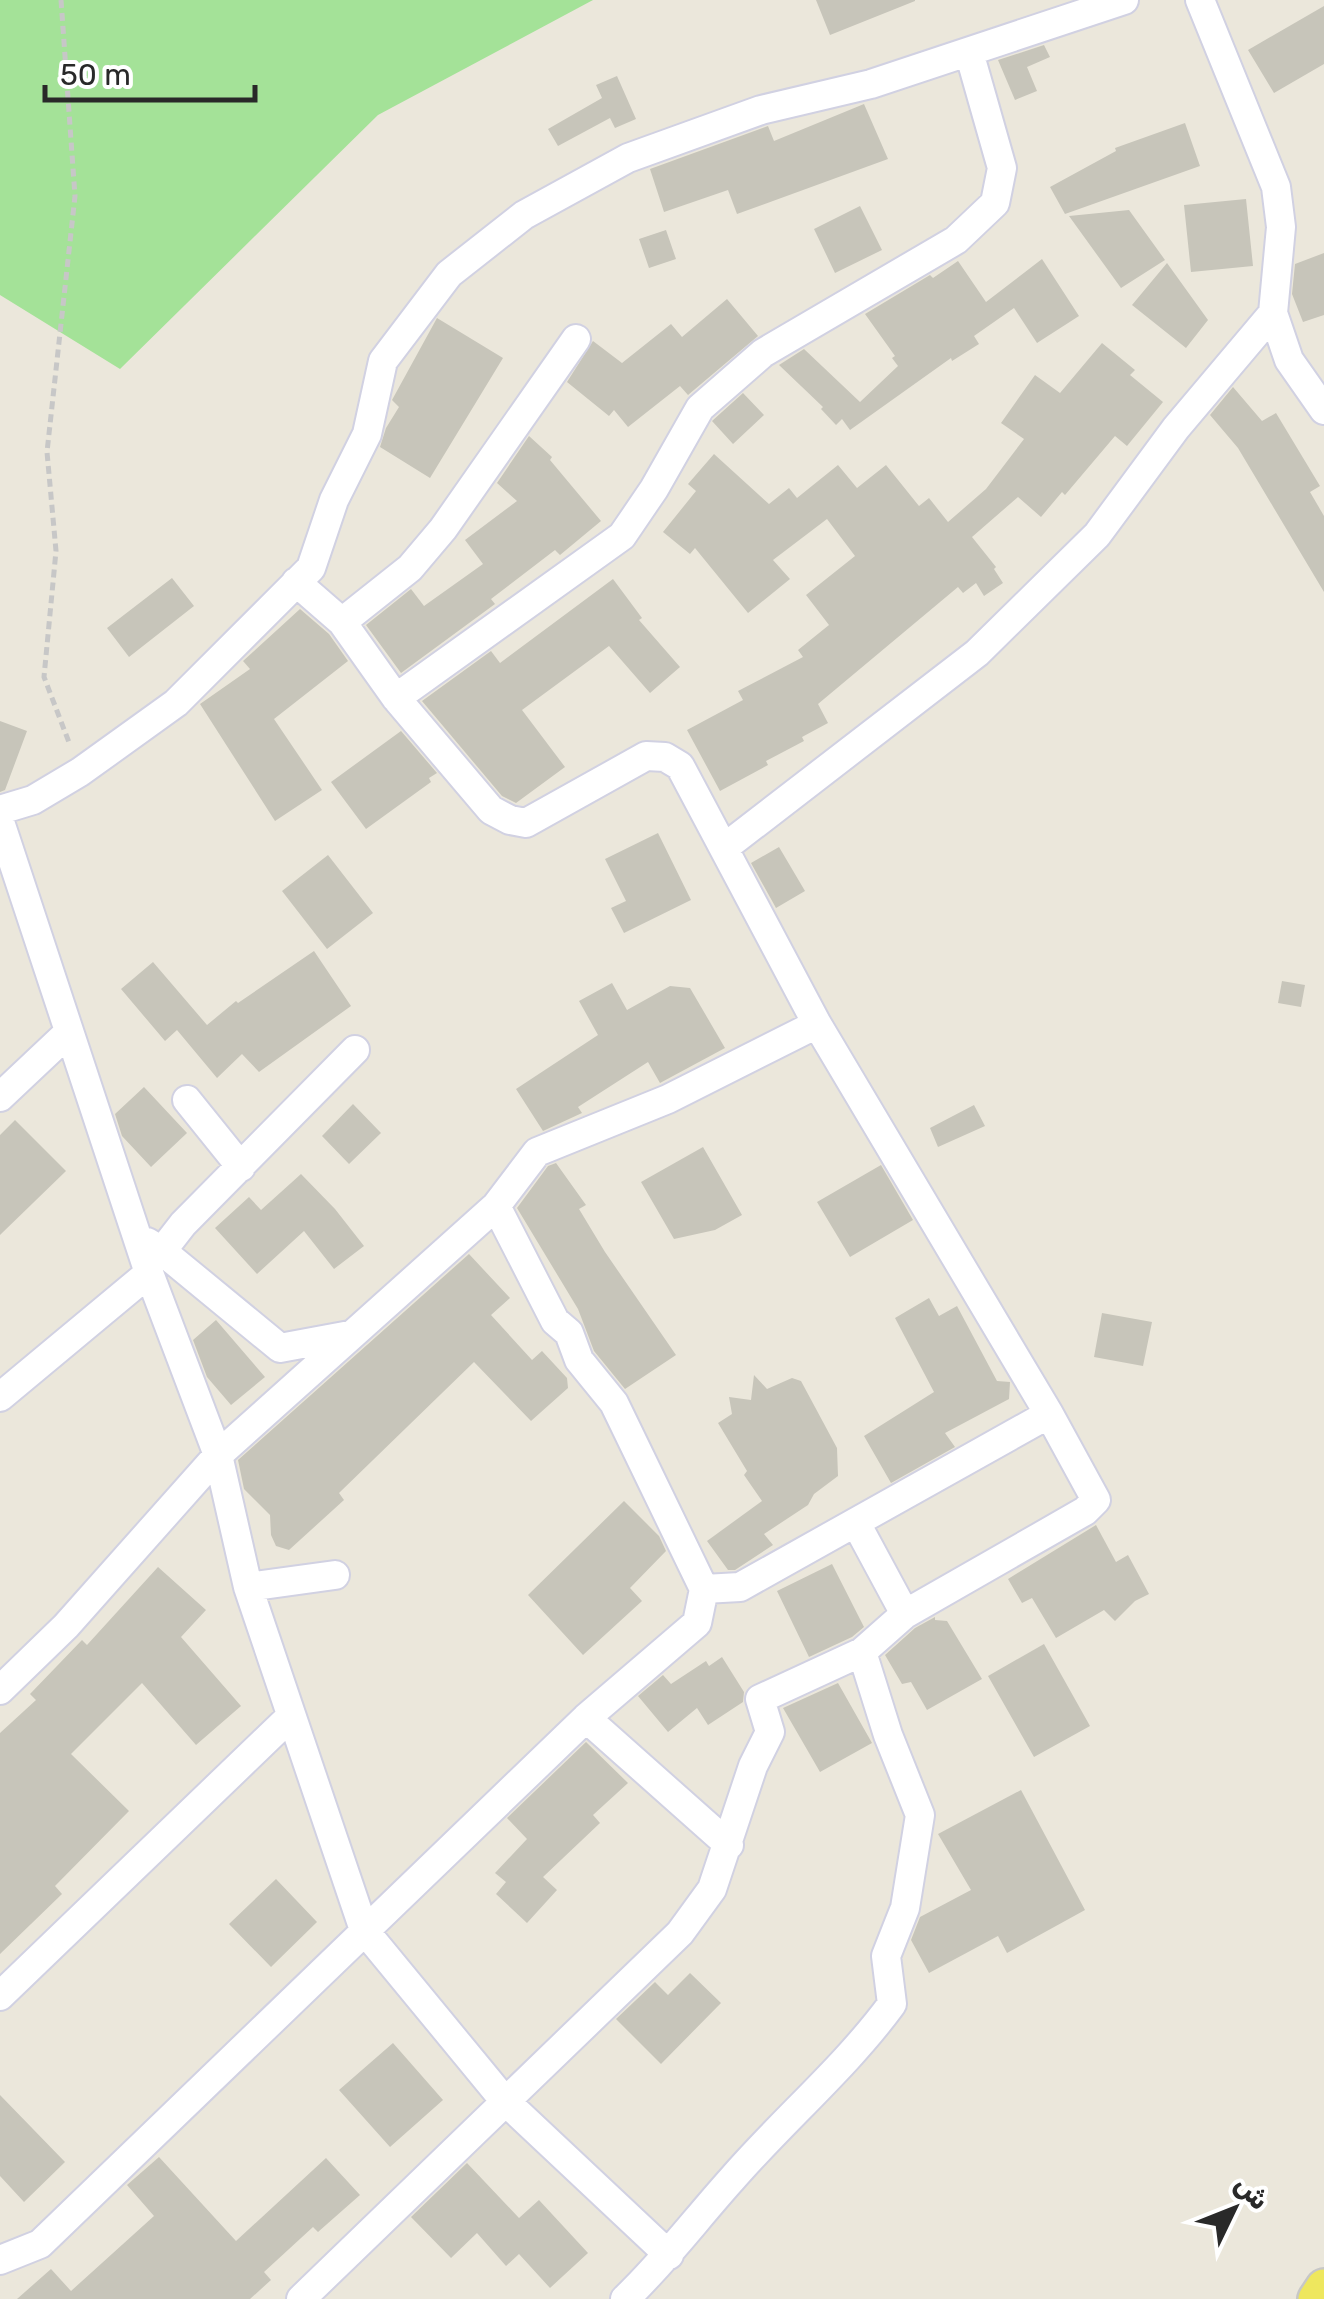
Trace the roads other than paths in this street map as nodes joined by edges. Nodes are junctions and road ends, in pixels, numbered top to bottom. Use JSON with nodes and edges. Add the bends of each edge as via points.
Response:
{"nodes":[{"id":1,"x":1124,"y":0,"type":"edge"},
{"id":2,"x":1200,"y":0,"type":"edge"},
{"id":3,"x":970,"y":52,"type":"junction"},
{"id":4,"x":1273,"y":314,"type":"junction"},
{"id":5,"x":576,"y":339,"type":"dead end"},
{"id":6,"x":1324,"y":410,"type":"edge"},
{"id":7,"x":296,"y":582,"type":"junction"},
{"id":8,"x":342,"y":622,"type":"junction"},
{"id":9,"x":396,"y":698,"type":"junction"},
{"id":10,"x":0,"y":810,"type":"edge"},
{"id":11,"x":0,"y":822,"type":"edge"},
{"id":12,"x":724,"y":848,"type":"junction"},
{"id":13,"x":817,"y":1024,"type":"junction"},
{"id":14,"x":69,"y":1032,"type":"junction"},
{"id":15,"x":355,"y":1050,"type":"dead end"},
{"id":16,"x":0,"y":1097,"type":"edge"},
{"id":17,"x":187,"y":1100,"type":"dead end"},
{"id":18,"x":241,"y":1167,"type":"junction"},
{"id":19,"x":496,"y":1206,"type":"junction"},
{"id":20,"x":155,"y":1262,"type":"junction"},
{"id":21,"x":354,"y":1335,"type":"junction"},
{"id":22,"x":0,"y":1397,"type":"edge"},
{"id":23,"x":1049,"y":1414,"type":"junction"},
{"id":24,"x":218,"y":1455,"type":"junction"},
{"id":25,"x":856,"y":1524,"type":"junction"},
{"id":26,"x":334,"y":1575,"type":"dead end"},
{"id":27,"x":248,"y":1588,"type":"junction"},
{"id":28,"x":704,"y":1589,"type":"junction"},
{"id":29,"x":905,"y":1614,"type":"junction"},
{"id":30,"x":862,"y":1652,"type":"junction"},
{"id":31,"x":0,"y":1690,"type":"edge"},
{"id":32,"x":291,"y":1716,"type":"junction"},
{"id":33,"x":586,"y":1718,"type":"junction"},
{"id":34,"x":729,"y":1845,"type":"junction"},
{"id":35,"x":364,"y":1930,"type":"junction"},
{"id":36,"x":0,"y":1996,"type":"edge"},
{"id":37,"x":504,"y":2100,"type":"junction"},
{"id":38,"x":669,"y":2255,"type":"junction"},
{"id":39,"x":0,"y":2260,"type":"edge"},
{"id":40,"x":1324,"y":2287,"type":"edge"},
{"id":41,"x":301,"y":2299,"type":"edge"},
{"id":42,"x":625,"y":2299,"type":"edge"},
{"id":43,"x":1316,"y":2299,"type":"edge"}],
"edges":[{"from":1,"to":3,"type":"street"},
{"from":2,"to":4,"type":"street","via":[[1276,187],[1281,226]]},
{"from":3,"to":7,"type":"street","via":[[760,110],[628,158],[524,216],[449,274],[383,361],[368,434],[334,500],[311,568]]},
{"from":3,"to":9,"type":"street","via":[[1002,168],[995,203],[956,240],[763,352],[700,408],[622,536]]},
{"from":4,"to":6,"type":"street","via":[[1289,360]]},
{"from":4,"to":12,"type":"street","via":[[1097,535],[990,640]]},
{"from":5,"to":8,"type":"street","via":[[443,529],[410,568]]},
{"from":7,"to":8,"type":"street"},
{"from":7,"to":10,"type":"street","via":[[176,704],[80,772],[33,800]]},
{"from":8,"to":9,"type":"street"},
{"from":9,"to":12,"type":"street","via":[[491,810],[510,820],[526,823],[646,756],[665,757],[680,766]]},
{"from":11,"to":14,"type":"street"},
{"from":12,"to":13,"type":"street"},
{"from":13,"to":19,"type":"street","via":[[668,1099],[537,1152]]},
{"from":13,"to":23,"type":"street"},
{"from":14,"to":16,"type":"street"},
{"from":14,"to":20,"type":"street","via":[[136,1236]]},
{"from":15,"to":18,"type":"street"},
{"from":17,"to":18,"type":"street"},
{"from":18,"to":20,"type":"street"},
{"from":19,"to":21,"type":"street"},
{"from":19,"to":28,"type":"street","via":[[554,1320],[569,1332],[580,1360],[614,1403]]},
{"from":20,"to":21,"type":"street","via":[[280,1348]]},
{"from":20,"to":22,"type":"street"},
{"from":20,"to":24,"type":"street"},
{"from":21,"to":24,"type":"street"},
{"from":23,"to":25,"type":"street"},
{"from":23,"to":29,"type":"street","via":[[1096,1500]]},
{"from":24,"to":27,"type":"street"},
{"from":24,"to":31,"type":"street"},
{"from":25,"to":28,"type":"street","via":[[740,1587]]},
{"from":25,"to":29,"type":"street"},
{"from":26,"to":27,"type":"street"},
{"from":27,"to":32,"type":"street"},
{"from":28,"to":33,"type":"street","via":[[697,1624]]},
{"from":29,"to":30,"type":"street"},
{"from":30,"to":34,"type":"street","via":[[760,1699],[770,1732]]},
{"from":30,"to":38,"type":"street","via":[[920,1815],[905,1908],[886,1956],[892,2004]]},
{"from":32,"to":35,"type":"street"},
{"from":32,"to":36,"type":"street"},
{"from":33,"to":34,"type":"street"},
{"from":33,"to":35,"type":"street"},
{"from":34,"to":37,"type":"street","via":[[712,1889],[680,1933]]},
{"from":35,"to":37,"type":"street"},
{"from":35,"to":39,"type":"street","via":[[40,2244]]},
{"from":37,"to":38,"type":"street"},
{"from":37,"to":41,"type":"street"},
{"from":38,"to":42,"type":"street"},
{"from":40,"to":43,"type":"main road"}]}
